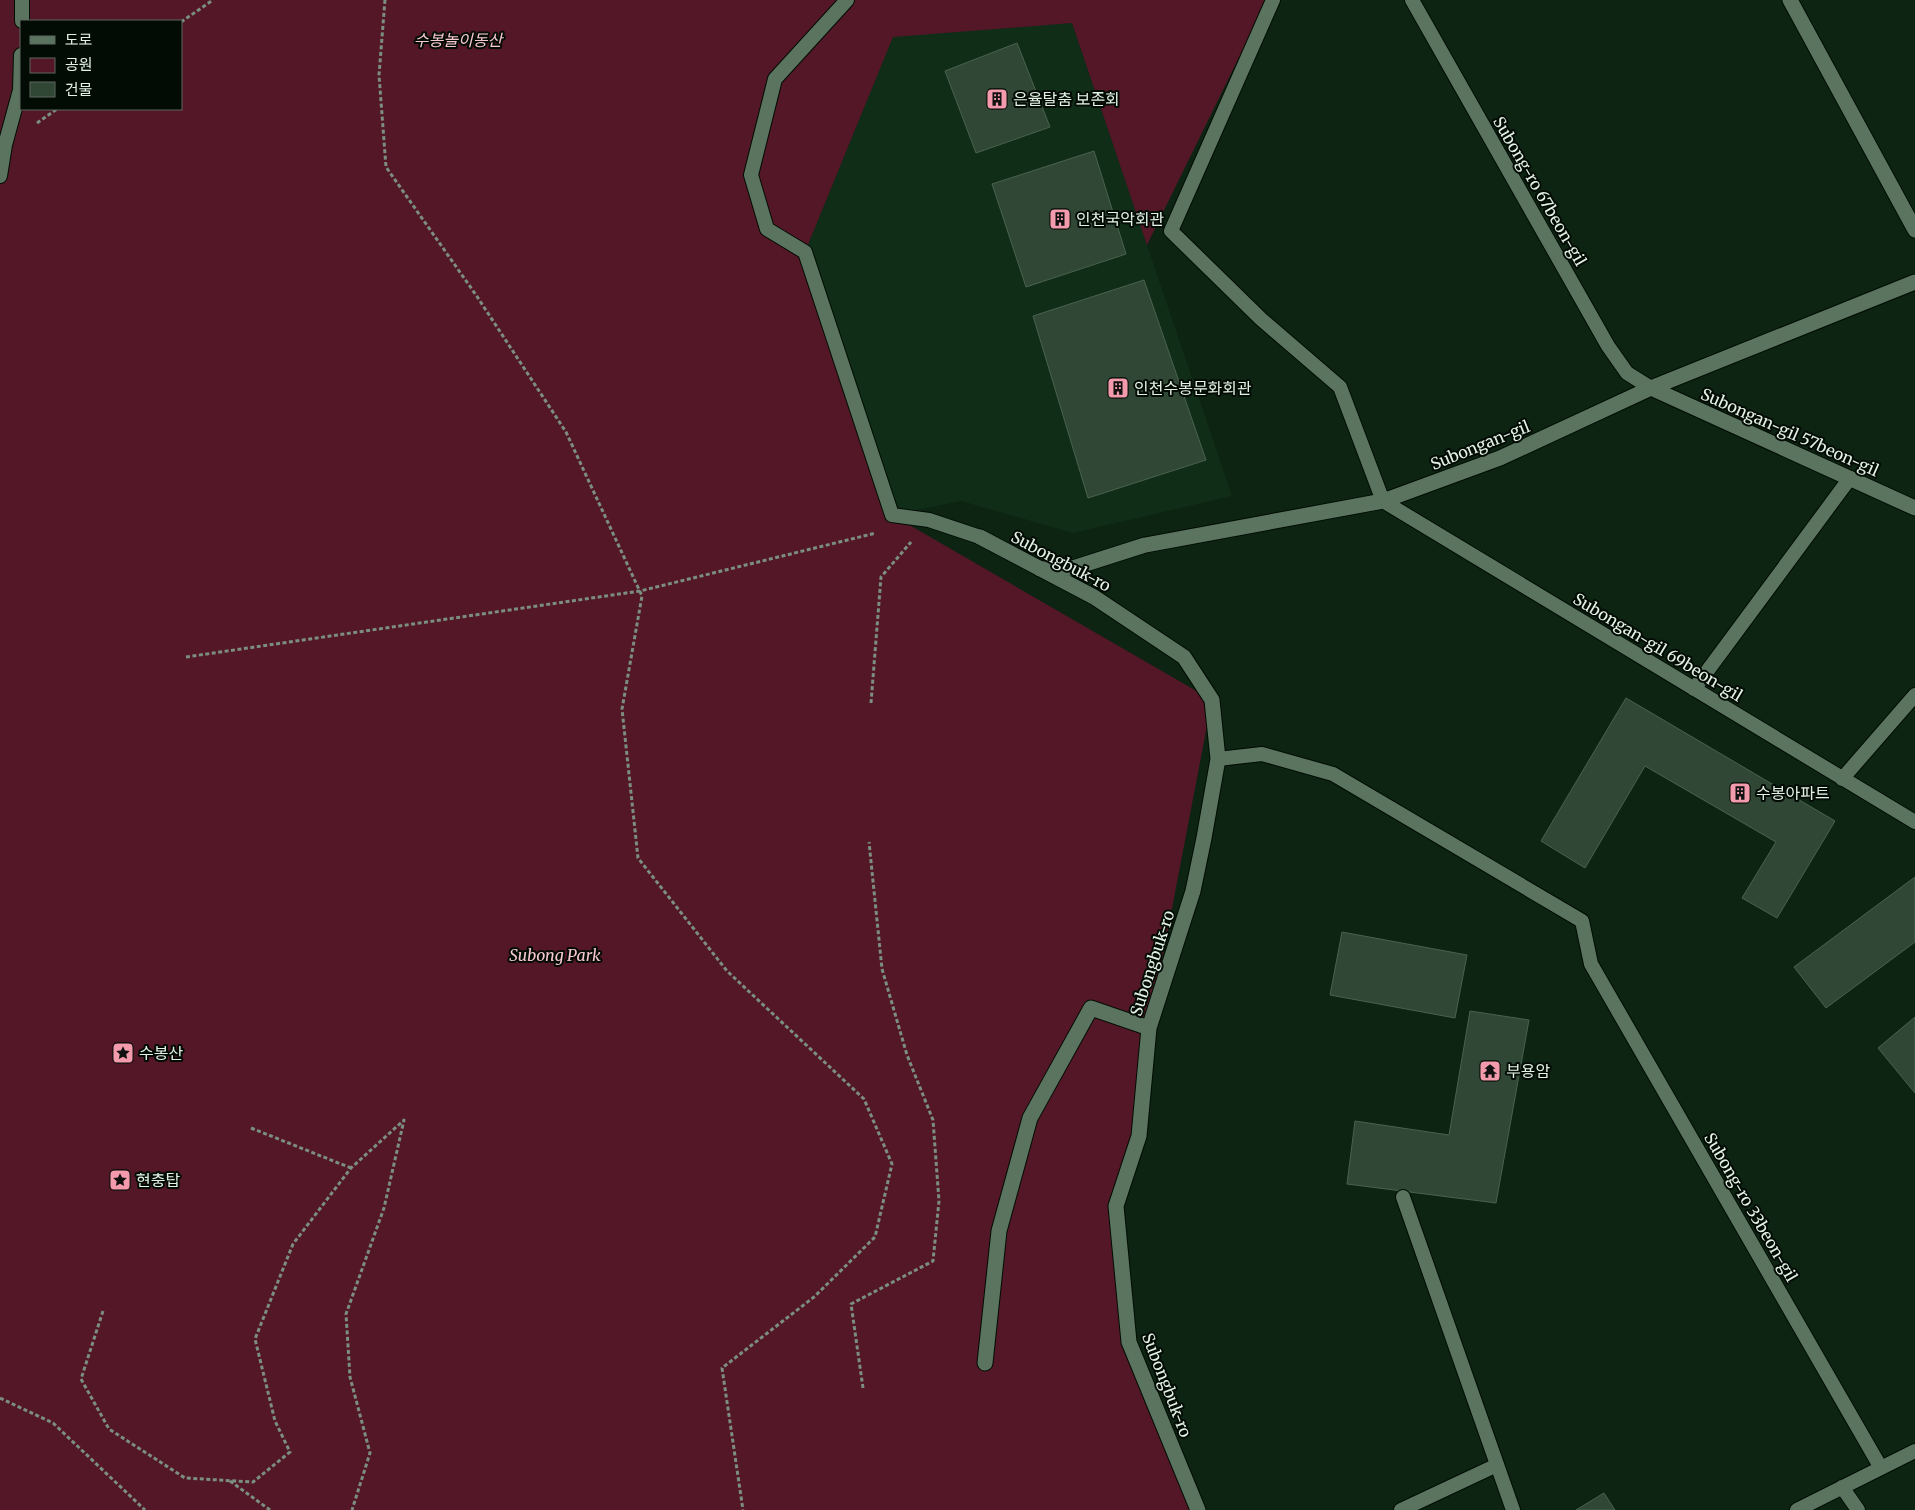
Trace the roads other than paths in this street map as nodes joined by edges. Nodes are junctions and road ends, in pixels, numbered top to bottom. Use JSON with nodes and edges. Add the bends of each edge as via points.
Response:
{"nodes":[{"id":1,"x":22,"y":0,"type":"edge"},
{"id":2,"x":847,"y":0,"type":"edge"},
{"id":3,"x":1273,"y":0,"type":"edge"},
{"id":4,"x":1412,"y":0,"type":"edge"},
{"id":5,"x":1790,"y":0,"type":"edge"},
{"id":6,"x":22,"y":20,"type":"edge"},
{"id":7,"x":20,"y":90,"type":"edge"},
{"id":8,"x":0,"y":176,"type":"edge"},
{"id":9,"x":1915,"y":230,"type":"edge"},
{"id":10,"x":1915,"y":282,"type":"edge"},
{"id":11,"x":1651,"y":388,"type":"junction"},
{"id":12,"x":1850,"y":478,"type":"junction"},
{"id":13,"x":1383,"y":501,"type":"junction"},
{"id":14,"x":1912,"y":502,"type":"edge"},
{"id":15,"x":980,"y":537,"type":"joint"},
{"id":16,"x":1038,"y":569,"type":"junction"},
{"id":17,"x":1694,"y":690,"type":"junction"},
{"id":18,"x":1915,"y":695,"type":"edge"},
{"id":19,"x":1218,"y":759,"type":"junction"},
{"id":20,"x":1842,"y":779,"type":"junction"},
{"id":21,"x":1915,"y":822,"type":"edge"},
{"id":22,"x":1149,"y":1028,"type":"junction"},
{"id":23,"x":1403,"y":1197,"type":"dead end"},
{"id":24,"x":985,"y":1363,"type":"dead end"},
{"id":25,"x":1915,"y":1451,"type":"edge"},
{"id":26,"x":1497,"y":1465,"type":"junction"},
{"id":27,"x":1881,"y":1468,"type":"junction"},
{"id":28,"x":1842,"y":1487,"type":"junction"},
{"id":29,"x":1198,"y":1510,"type":"edge"},
{"id":30,"x":1401,"y":1510,"type":"edge"},
{"id":31,"x":1513,"y":1510,"type":"edge"},
{"id":32,"x":1797,"y":1510,"type":"edge"},
{"id":33,"x":1858,"y":1510,"type":"edge"}],
"edges":[{"from":1,"to":6,"type":"lane"},
{"from":2,"to":15,"type":"lane","via":[[775,79],[751,175],[767,229],[805,252],[892,515],[929,520]]},
{"from":3,"to":13,"type":"lane","via":[[1170,230],[1261,319],[1340,387]]},
{"from":4,"to":11,"type":"lane","name":"Subong-ro 67beon-gil","via":[[1608,346],[1627,373]]},
{"from":5,"to":9,"type":"street"},
{"from":7,"to":8,"type":"lane"},
{"from":10,"to":11,"type":"street","name":"Subongan-gil"},
{"from":11,"to":12,"type":"street","name":"Subongan-gil 57beon-gil"},
{"from":11,"to":13,"type":"street","name":"Subongan-gil","via":[[1500,458]]},
{"from":12,"to":14,"type":"street","name":"Subongan-gil 57beon-gil"},
{"from":12,"to":17,"type":"lane"},
{"from":13,"to":16,"type":"street","name":"Subongan-gil","via":[[1144,545],[1074,568]]},
{"from":13,"to":17,"type":"lane","name":"Subongan-gil 69beon-gil"},
{"from":15,"to":16,"type":"street","name":"Subongbuk-ro"},
{"from":16,"to":19,"type":"street","name":"Subongbuk-ro","via":[[1094,597],[1184,657],[1212,700]]},
{"from":17,"to":20,"type":"lane","name":"Subongan-gil 69beon-gil"},
{"from":18,"to":20,"type":"lane"},
{"from":19,"to":22,"type":"street","name":"Subongbuk-ro","via":[[1193,891]]},
{"from":19,"to":27,"type":"lane","name":"Subong-ro 33beon-gil","via":[[1262,754],[1333,774],[1582,921],[1591,964]]},
{"from":20,"to":21,"type":"lane","name":"Subongan-gil 69beon-gil"},
{"from":22,"to":24,"type":"street","via":[[1091,1008],[1030,1118],[999,1231]]},
{"from":22,"to":29,"type":"street","name":"Subongbuk-ro","via":[[1139,1136],[1116,1206],[1129,1342]]},
{"from":23,"to":26,"type":"lane"},
{"from":25,"to":27,"type":"lane"},
{"from":26,"to":30,"type":"lane"},
{"from":26,"to":31,"type":"lane"},
{"from":27,"to":28,"type":"lane"},
{"from":28,"to":32,"type":"lane"},
{"from":28,"to":33,"type":"lane"}]}
